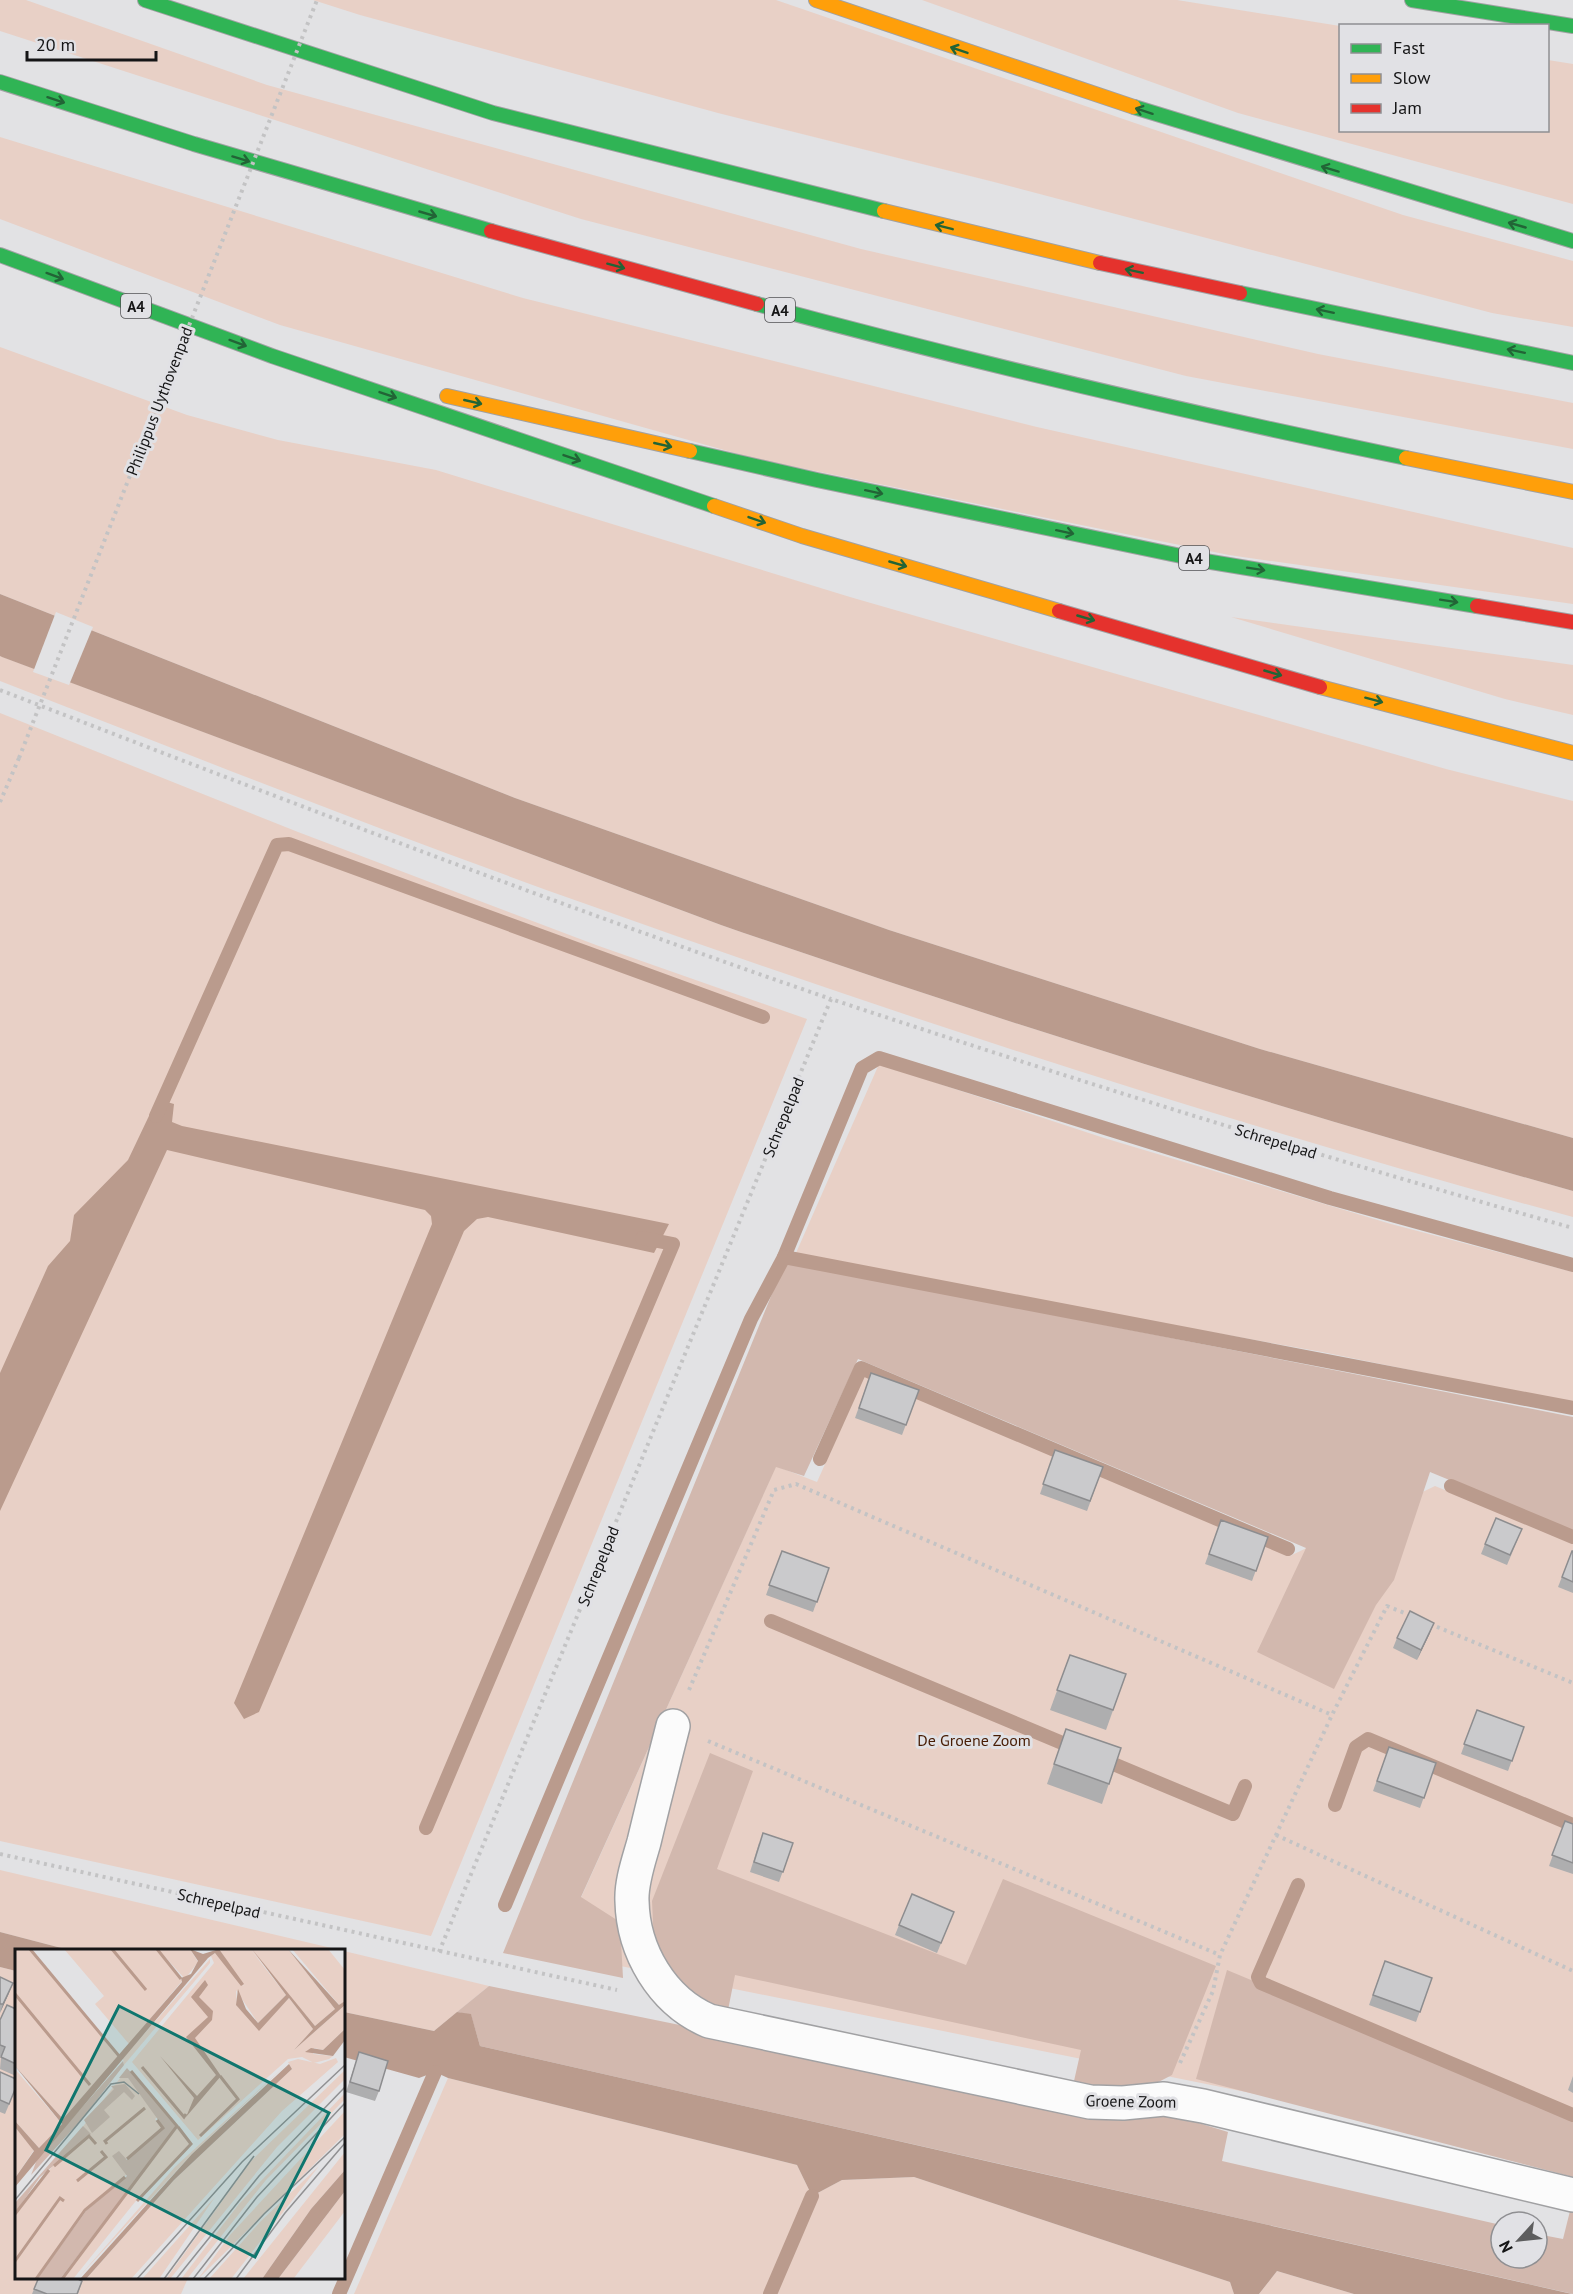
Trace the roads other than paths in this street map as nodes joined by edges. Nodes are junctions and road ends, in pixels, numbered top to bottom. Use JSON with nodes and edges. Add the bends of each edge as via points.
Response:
{"nodes":[{"id":1,"x":145,"y":0,"type":"edge"},
{"id":2,"x":816,"y":0,"type":"edge"},
{"id":3,"x":1412,"y":0,"type":"edge"},
{"id":4,"x":1573,"y":26,"type":"edge"},
{"id":5,"x":0,"y":81,"type":"edge"},
{"id":6,"x":1573,"y":241,"type":"edge"},
{"id":7,"x":0,"y":255,"type":"edge"},
{"id":8,"x":273,"y":356,"type":"junction"},
{"id":9,"x":1573,"y":363,"type":"edge"},
{"id":10,"x":400,"y":385,"type":"dead end"},
{"id":11,"x":435,"y":393,"type":"dead end"},
{"id":12,"x":1573,"y":492,"type":"edge"},
{"id":13,"x":1573,"y":622,"type":"edge"},
{"id":14,"x":1573,"y":753,"type":"edge"},
{"id":15,"x":673,"y":1726,"type":"road end"},
{"id":16,"x":1573,"y":2195,"type":"edge"}],
"edges":[{"from":9,"to":1,"type":"highway","one_way":true,"via":[[1046,252],[516,119]]},
{"from":6,"to":2,"type":"highway","one_way":true,"via":[[1157,116]]},
{"from":3,"to":4,"type":"highway"},
{"from":5,"to":12,"type":"highway","number":"A4","one_way":true,"via":[[328,185],[719,294],[1195,411]]},
{"from":7,"to":8,"type":"highway","number":"A4","one_way":true},
{"from":8,"to":10,"type":"highway","number":"A4"},
{"from":8,"to":14,"type":"highway","number":"A4","one_way":true,"via":[[802,536],[1317,686]]},
{"from":11,"to":13,"type":"highway","number":"A4","one_way":true,"via":[[817,480],[1204,561]]},
{"from":15,"to":16,"type":"street","name":"Groene Zoom","via":[[631,1898],[636,1935],[647,1960],[662,1987],[694,2014],[709,2021],[1090,2102],[1164,2099],[1203,2106]]}]}
